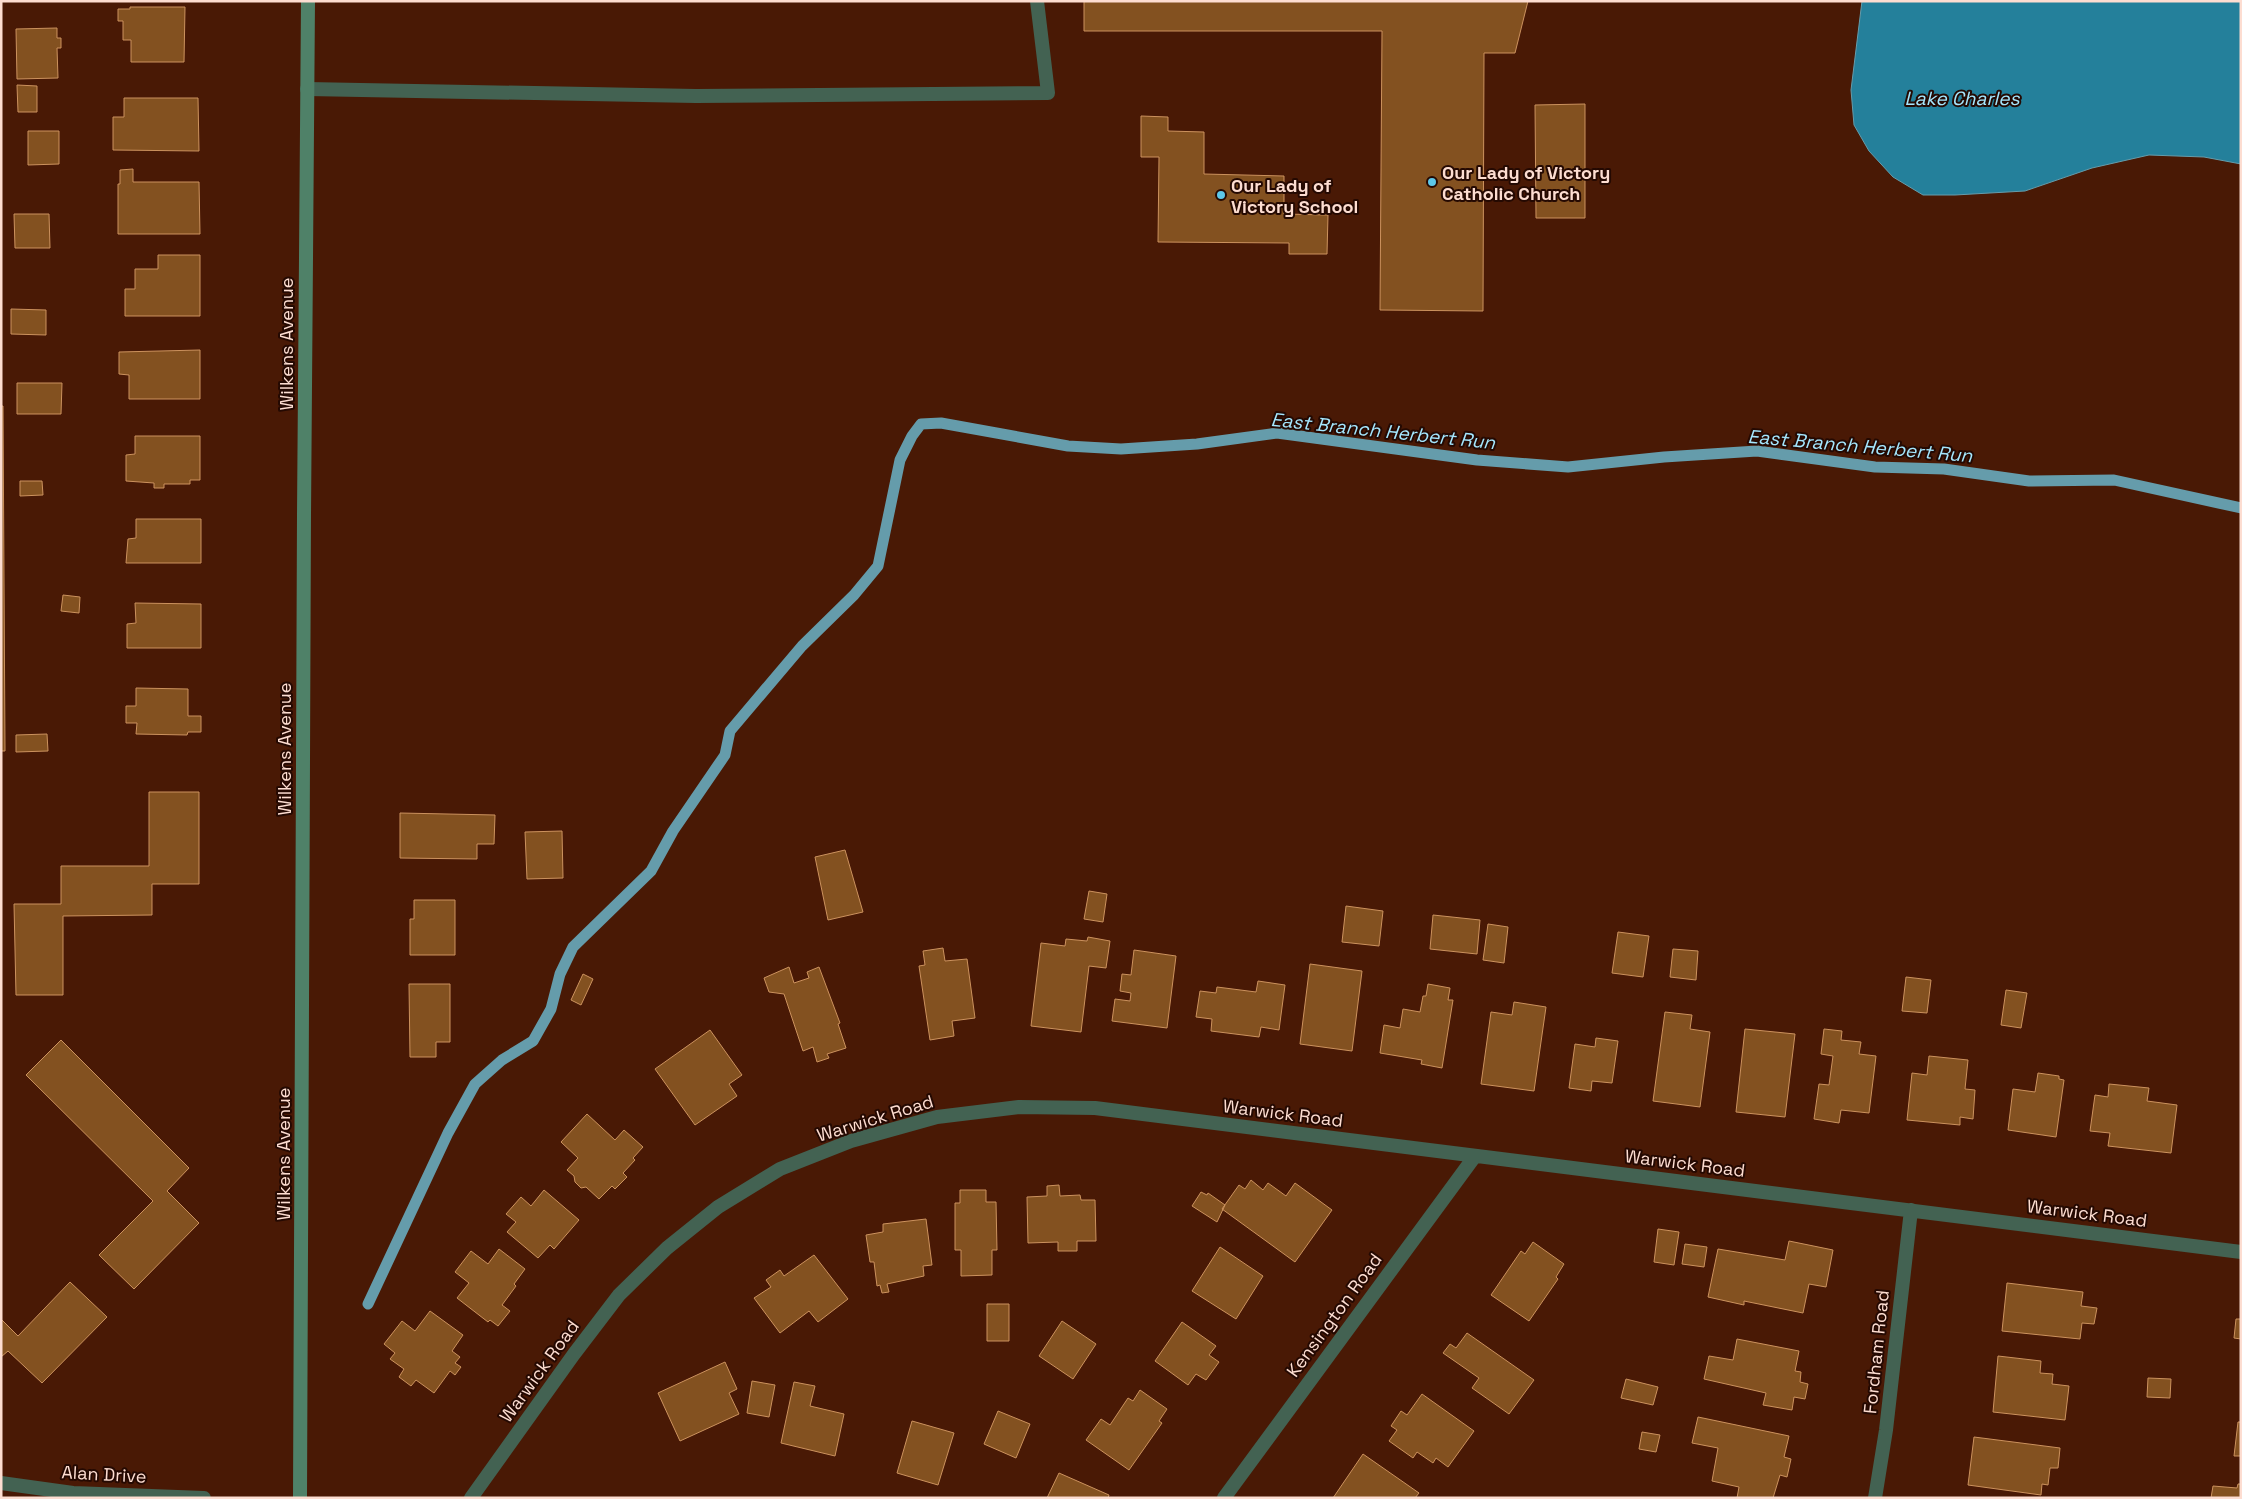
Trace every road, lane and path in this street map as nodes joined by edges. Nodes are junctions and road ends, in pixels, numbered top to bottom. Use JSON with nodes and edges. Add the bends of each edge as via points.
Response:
{"nodes":[{"id":1,"x":308,"y":1,"type":"edge"},
{"id":2,"x":1037,"y":1,"type":"edge"},
{"id":3,"x":307,"y":90,"type":"junction"},
{"id":4,"x":1475,"y":1156,"type":"junction"},
{"id":5,"x":1911,"y":1210,"type":"junction"},
{"id":6,"x":2241,"y":1252,"type":"edge"},
{"id":7,"x":1,"y":1483,"type":"edge"},
{"id":8,"x":204,"y":1498,"type":"edge"},
{"id":9,"x":300,"y":1498,"type":"edge"},
{"id":10,"x":471,"y":1498,"type":"edge"},
{"id":11,"x":1224,"y":1498,"type":"edge"},
{"id":12,"x":1875,"y":1498,"type":"edge"}],
"edges":[{"from":1,"to":3,"type":"main road","name":"Wilkens Avenue"},
{"from":2,"to":3,"type":"street","via":[[1048,93],[696,96]]},
{"from":3,"to":9,"type":"main road","name":"Wilkens Avenue"},
{"from":4,"to":5,"type":"street","name":"Warwick Road"},
{"from":4,"to":10,"type":"street","name":"Warwick Road","via":[[1095,1108],[1019,1107],[937,1117],[851,1141],[780,1169],[718,1207],[667,1248],[619,1294]]},
{"from":4,"to":11,"type":"street","name":"Kensington Road"},
{"from":5,"to":6,"type":"street","name":"Warwick Road"},
{"from":5,"to":12,"type":"street","name":"Fordham Road"},
{"from":7,"to":8,"type":"street","name":"Alan Drive","via":[[73,1492]]}]}
